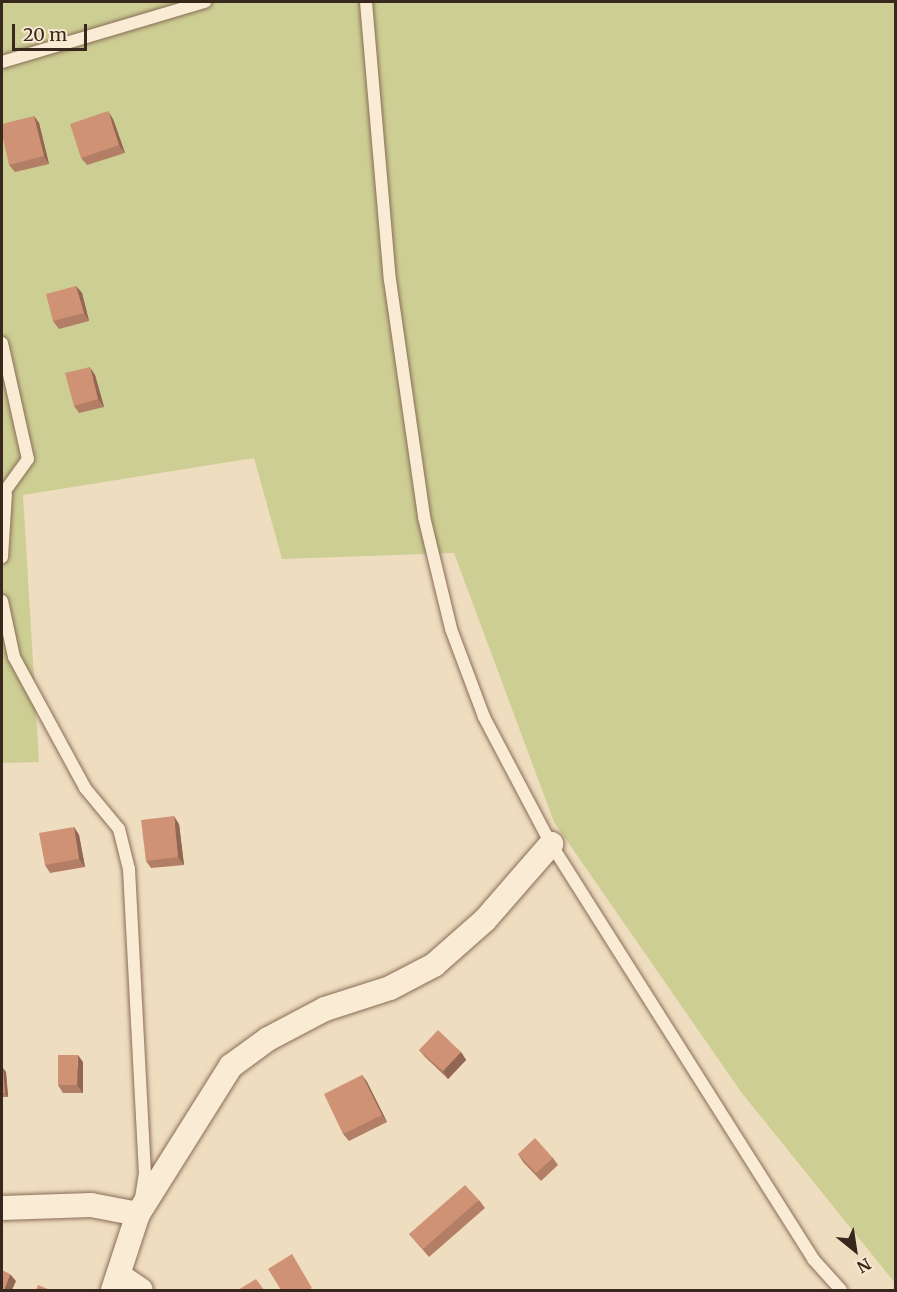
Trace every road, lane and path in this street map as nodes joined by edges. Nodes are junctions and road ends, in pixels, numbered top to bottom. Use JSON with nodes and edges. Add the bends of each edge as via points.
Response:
{"nodes":[{"id":1,"x":205,"y":2,"type":"edge"},
{"id":2,"x":366,"y":2,"type":"edge"},
{"id":3,"x":2,"y":62,"type":"edge"},
{"id":4,"x":2,"y":343,"type":"edge"},
{"id":5,"x":4,"y":495,"type":"edge"},
{"id":6,"x":2,"y":557,"type":"edge"},
{"id":7,"x":2,"y":601,"type":"edge"},
{"id":8,"x":551,"y":844,"type":"junction"},
{"id":9,"x":2,"y":1208,"type":"edge"},
{"id":10,"x":138,"y":1214,"type":"junction"},
{"id":11,"x":117,"y":1283,"type":"edge"},
{"id":12,"x":141,"y":1290,"type":"edge"},
{"id":13,"x":841,"y":1290,"type":"edge"}],
"edges":[{"from":1,"to":3,"type":"lane"},
{"from":2,"to":8,"type":"lane","via":[[390,280],[424,517],[451,629],[484,717]]},
{"from":4,"to":5,"type":"lane","via":[[28,459]]},
{"from":5,"to":6,"type":"lane"},
{"from":7,"to":10,"type":"lane","via":[[14,657],[86,788],[119,829],[129,869],[145,1173]]},
{"from":8,"to":10,"type":"street","via":[[485,920],[434,965],[390,988],[325,1009],[268,1039],[231,1066]]},
{"from":8,"to":13,"type":"lane","via":[[813,1259]]},
{"from":9,"to":10,"type":"street","via":[[90,1205]]},
{"from":10,"to":11,"type":"street"},
{"from":11,"to":12,"type":"street"}]}
